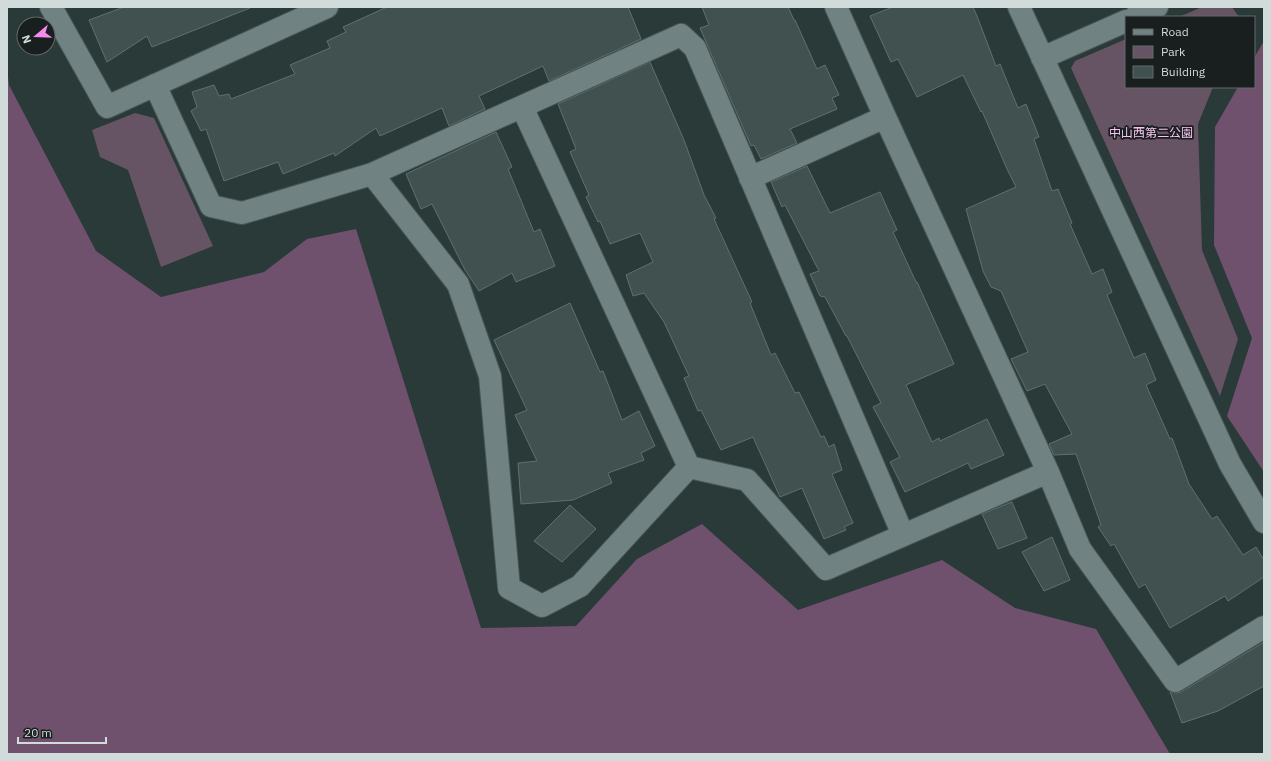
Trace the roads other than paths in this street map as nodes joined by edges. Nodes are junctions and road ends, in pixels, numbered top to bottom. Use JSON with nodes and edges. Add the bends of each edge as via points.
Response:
{"nodes":[{"id":1,"x":51,"y":7,"type":"edge"},
{"id":2,"x":327,"y":7,"type":"edge"},
{"id":3,"x":836,"y":7,"type":"edge"},
{"id":4,"x":1019,"y":7,"type":"edge"},
{"id":5,"x":1157,"y":7,"type":"edge"},
{"id":6,"x":1137,"y":16,"type":"edge"},
{"id":7,"x":1125,"y":21,"type":"edge"},
{"id":8,"x":1042,"y":58,"type":"junction"},
{"id":9,"x":154,"y":85,"type":"junction"},
{"id":10,"x":522,"y":107,"type":"junction"},
{"id":11,"x":885,"y":117,"type":"junction"},
{"id":12,"x":372,"y":174,"type":"junction"},
{"id":13,"x":750,"y":178,"type":"junction"},
{"id":14,"x":689,"y":468,"type":"junction"},
{"id":15,"x":1048,"y":472,"type":"junction"},
{"id":16,"x":1264,"y":522,"type":"edge"},
{"id":17,"x":903,"y":535,"type":"junction"},
{"id":18,"x":1264,"y":627,"type":"edge"}],
"edges":[{"from":1,"to":9,"type":"street","via":[[107,107]]},
{"from":2,"to":9,"type":"street"},
{"from":3,"to":11,"type":"street"},
{"from":4,"to":8,"type":"street"},
{"from":5,"to":6,"type":"street"},
{"from":7,"to":8,"type":"street"},
{"from":8,"to":16,"type":"street","via":[[1230,464]]},
{"from":9,"to":12,"type":"street","via":[[211,206],[242,213]]},
{"from":10,"to":12,"type":"street"},
{"from":10,"to":13,"type":"street","via":[[681,35],[695,48]]},
{"from":10,"to":14,"type":"street"},
{"from":11,"to":13,"type":"street"},
{"from":11,"to":15,"type":"street"},
{"from":12,"to":14,"type":"street","via":[[458,284],[490,376],[509,588],[542,606],[580,586]]},
{"from":13,"to":17,"type":"street"},
{"from":14,"to":17,"type":"street","via":[[747,480],[826,569]]},
{"from":15,"to":17,"type":"street"},
{"from":15,"to":18,"type":"street","via":[[1080,549],[1175,682]]}]}
